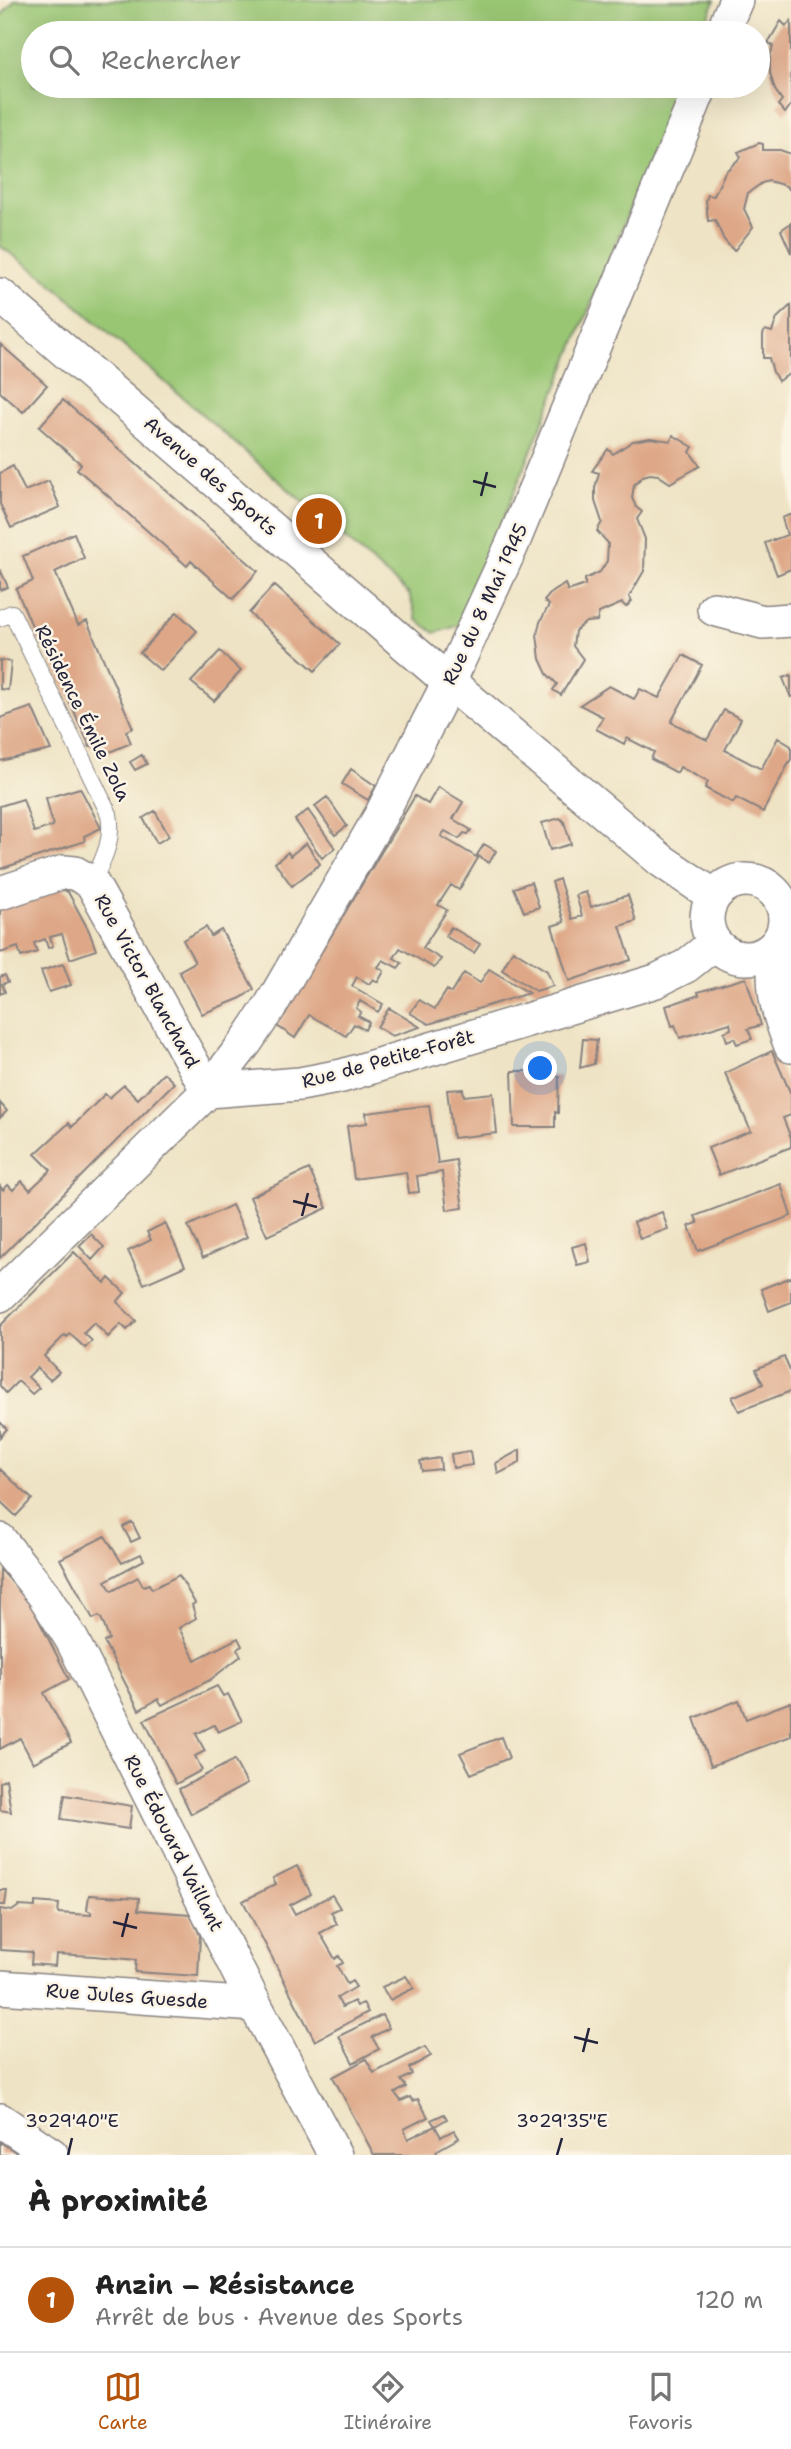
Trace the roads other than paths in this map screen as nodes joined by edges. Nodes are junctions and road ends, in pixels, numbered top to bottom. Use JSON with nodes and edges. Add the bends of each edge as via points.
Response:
{"nodes":[{"id":1,"x":736,"y":0,"type":"edge"},
{"id":2,"x":727,"y":21,"type":"edge"},
{"id":3,"x":696,"y":98,"type":"edge"},
{"id":4,"x":0,"y":295,"type":"edge"},
{"id":5,"x":713,"y":609,"type":"dead end"},
{"id":6,"x":0,"y":618,"type":"edge"},
{"id":7,"x":791,"y":620,"type":"edge"},
{"id":8,"x":449,"y":682,"type":"junction"},
{"id":9,"x":92,"y":883,"type":"junction"},
{"id":10,"x":0,"y":893,"type":"edge"},
{"id":11,"x":714,"y":896,"type":"junction"},
{"id":12,"x":784,"y":928,"type":"edge"},
{"id":13,"x":715,"y":943,"type":"junction"},
{"id":14,"x":791,"y":1046,"type":"edge"},
{"id":15,"x":208,"y":1091,"type":"junction"},
{"id":16,"x":0,"y":1295,"type":"edge"},
{"id":17,"x":0,"y":1540,"type":"edge"},
{"id":18,"x":0,"y":1987,"type":"edge"},
{"id":19,"x":255,"y":2005,"type":"junction"},
{"id":20,"x":0,"y":2120,"type":"edge"},
{"id":21,"x":52,"y":2155,"type":"edge"},
{"id":22,"x":335,"y":2155,"type":"edge"}],
"edges":[{"from":1,"to":2,"type":"street"},
{"from":3,"to":8,"type":"street","name":"Rue du 8 Mai 1945","via":[[517,534]]},
{"from":4,"to":8,"type":"street","name":"Avenue des Sports"},
{"from":5,"to":7,"type":"street","via":[[762,622]]},
{"from":6,"to":9,"type":"lane","name":"Résidence Émile Zola","via":[[12,613],[109,814],[111,839]]},
{"from":8,"to":11,"type":"street","name":"Avenue des Sports","via":[[662,860]]},
{"from":8,"to":15,"type":"street","name":"Rue du 8 Mai 1945","via":[[381,815],[271,1004]]},
{"from":9,"to":10,"type":"street","name":"Rue Victor Blanchard","via":[[64,872]]},
{"from":9,"to":15,"type":"street","name":"Rue Victor Blanchard"},
{"from":11,"to":12,"type":"street","via":[[729,883],[742,880],[767,886],[783,906]]},
{"from":11,"to":13,"type":"street","via":[[706,920]]},
{"from":12,"to":13,"type":"street","via":[[764,954],[744,958],[724,952]]},
{"from":12,"to":14,"type":"street","via":[[772,980]]},
{"from":13,"to":15,"type":"street","name":"Rue de Petite-Forêt","via":[[686,966],[656,981],[342,1076]]},
{"from":15,"to":16,"type":"street"},
{"from":17,"to":19,"type":"street","name":"Rue Édouard Vaillant","via":[[72,1640]]},
{"from":18,"to":19,"type":"street","name":"Rue Jules Guesde"},
{"from":19,"to":22,"type":"street","name":"Rue Édouard Vaillant"},
{"from":20,"to":21,"type":"street"}]}
